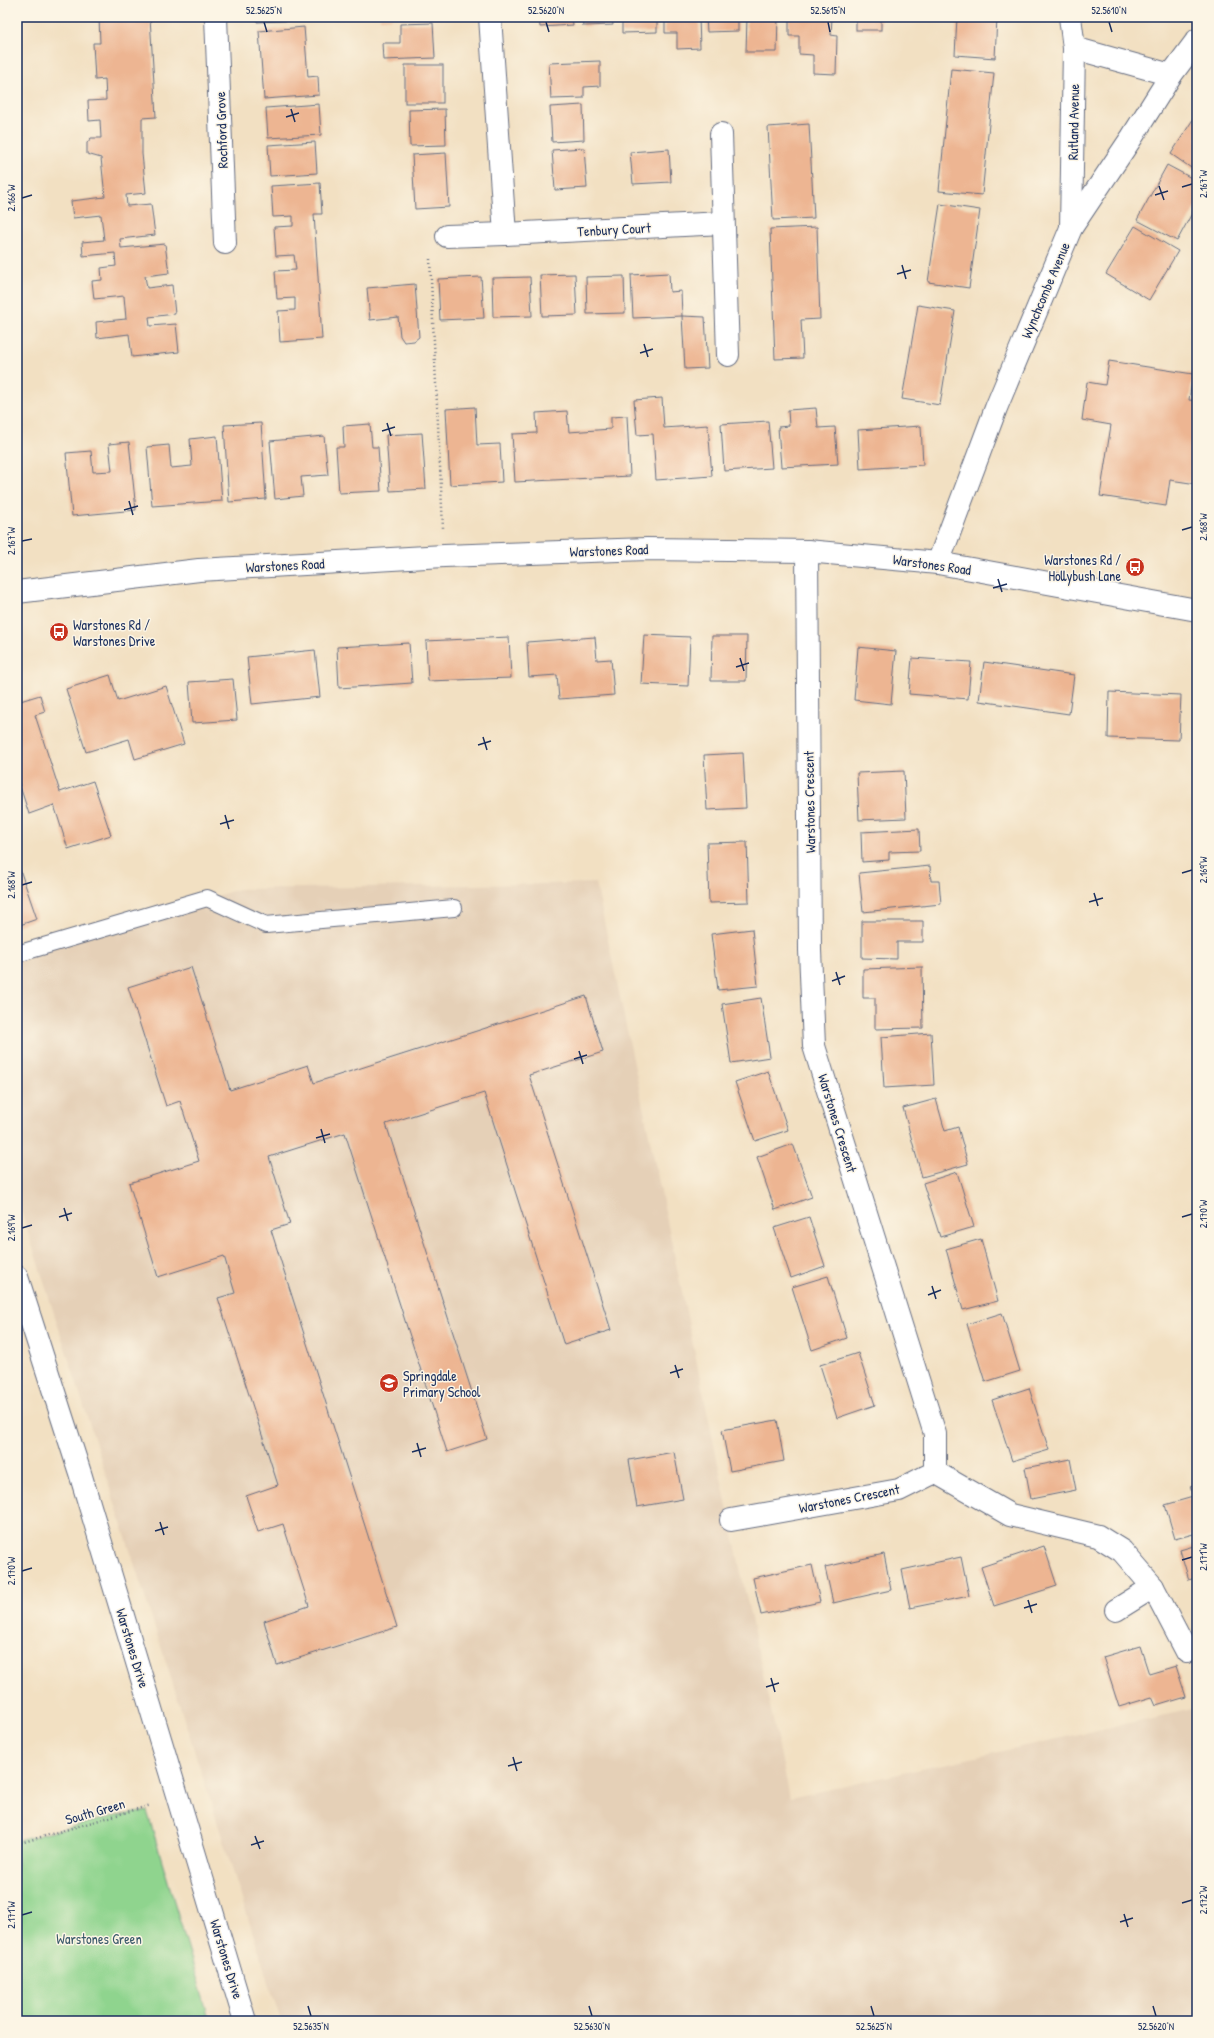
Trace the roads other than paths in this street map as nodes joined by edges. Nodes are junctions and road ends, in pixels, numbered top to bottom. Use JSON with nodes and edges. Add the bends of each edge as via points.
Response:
{"nodes":[{"id":1,"x":216,"y":17,"type":"edge"},
{"id":2,"x":490,"y":17,"type":"edge"},
{"id":3,"x":1070,"y":17,"type":"edge"},
{"id":4,"x":1197,"y":40,"type":"edge"},
{"id":5,"x":1074,"y":48,"type":"junction"},
{"id":6,"x":1170,"y":75,"type":"junction"},
{"id":7,"x":721,"y":134,"type":"dead end"},
{"id":8,"x":723,"y":224,"type":"junction"},
{"id":9,"x":1071,"y":228,"type":"junction"},
{"id":10,"x":505,"y":234,"type":"junction"},
{"id":11,"x":447,"y":236,"type":"road end"},
{"id":12,"x":226,"y":243,"type":"dead end"},
{"id":13,"x":728,"y":355,"type":"dead end"},
{"id":14,"x":807,"y":551,"type":"junction"},
{"id":15,"x":938,"y":563,"type":"junction"},
{"id":16,"x":17,"y":592,"type":"edge"},
{"id":17,"x":1197,"y":610,"type":"edge"},
{"id":18,"x":454,"y":908,"type":"dead end"},
{"id":19,"x":17,"y":954,"type":"edge"},
{"id":20,"x":17,"y":1277,"type":"edge"},
{"id":21,"x":935,"y":1472,"type":"junction"},
{"id":22,"x":731,"y":1520,"type":"dead end"},
{"id":23,"x":1153,"y":1588,"type":"junction"},
{"id":24,"x":1116,"y":1610,"type":"dead end"},
{"id":25,"x":1188,"y":1652,"type":"dead end"},
{"id":26,"x":245,"y":2021,"type":"edge"}],
"edges":[{"from":1,"to":12,"type":"street","name":"Rochford Grove"},
{"from":2,"to":10,"type":"street"},
{"from":3,"to":5,"type":"street","name":"Rutland Avenue"},
{"from":4,"to":6,"type":"street","name":"Wynchcombe Avenue"},
{"from":5,"to":6,"type":"street"},
{"from":5,"to":9,"type":"street","name":"Rutland Avenue"},
{"from":6,"to":9,"type":"street","name":"Wynchcombe Avenue"},
{"from":7,"to":8,"type":"street"},
{"from":8,"to":10,"type":"street","name":"Tenbury Court"},
{"from":8,"to":13,"type":"street"},
{"from":9,"to":15,"type":"street","name":"Wynchcombe Avenue","via":[[996,408]]},
{"from":10,"to":11,"type":"street","name":"Tenbury Court"},
{"from":14,"to":15,"type":"street","name":"Warstones Road"},
{"from":14,"to":16,"type":"street","name":"Warstones Road","via":[[647,549],[444,556],[198,570]]},
{"from":14,"to":21,"type":"street","name":"Warstones Crescent","via":[[810,950],[814,1046],[935,1434]]},
{"from":15,"to":17,"type":"street","name":"Warstones Road"},
{"from":18,"to":19,"type":"lane","via":[[266,926],[207,898]]},
{"from":20,"to":26,"type":"street","name":"Warstones Drive","via":[[80,1473]]},
{"from":21,"to":22,"type":"street","name":"Warstones Crescent","via":[[899,1490]]},
{"from":21,"to":23,"type":"street","via":[[1010,1515],[1098,1536],[1122,1551]]},
{"from":23,"to":24,"type":"street"},
{"from":23,"to":25,"type":"street"}]}
